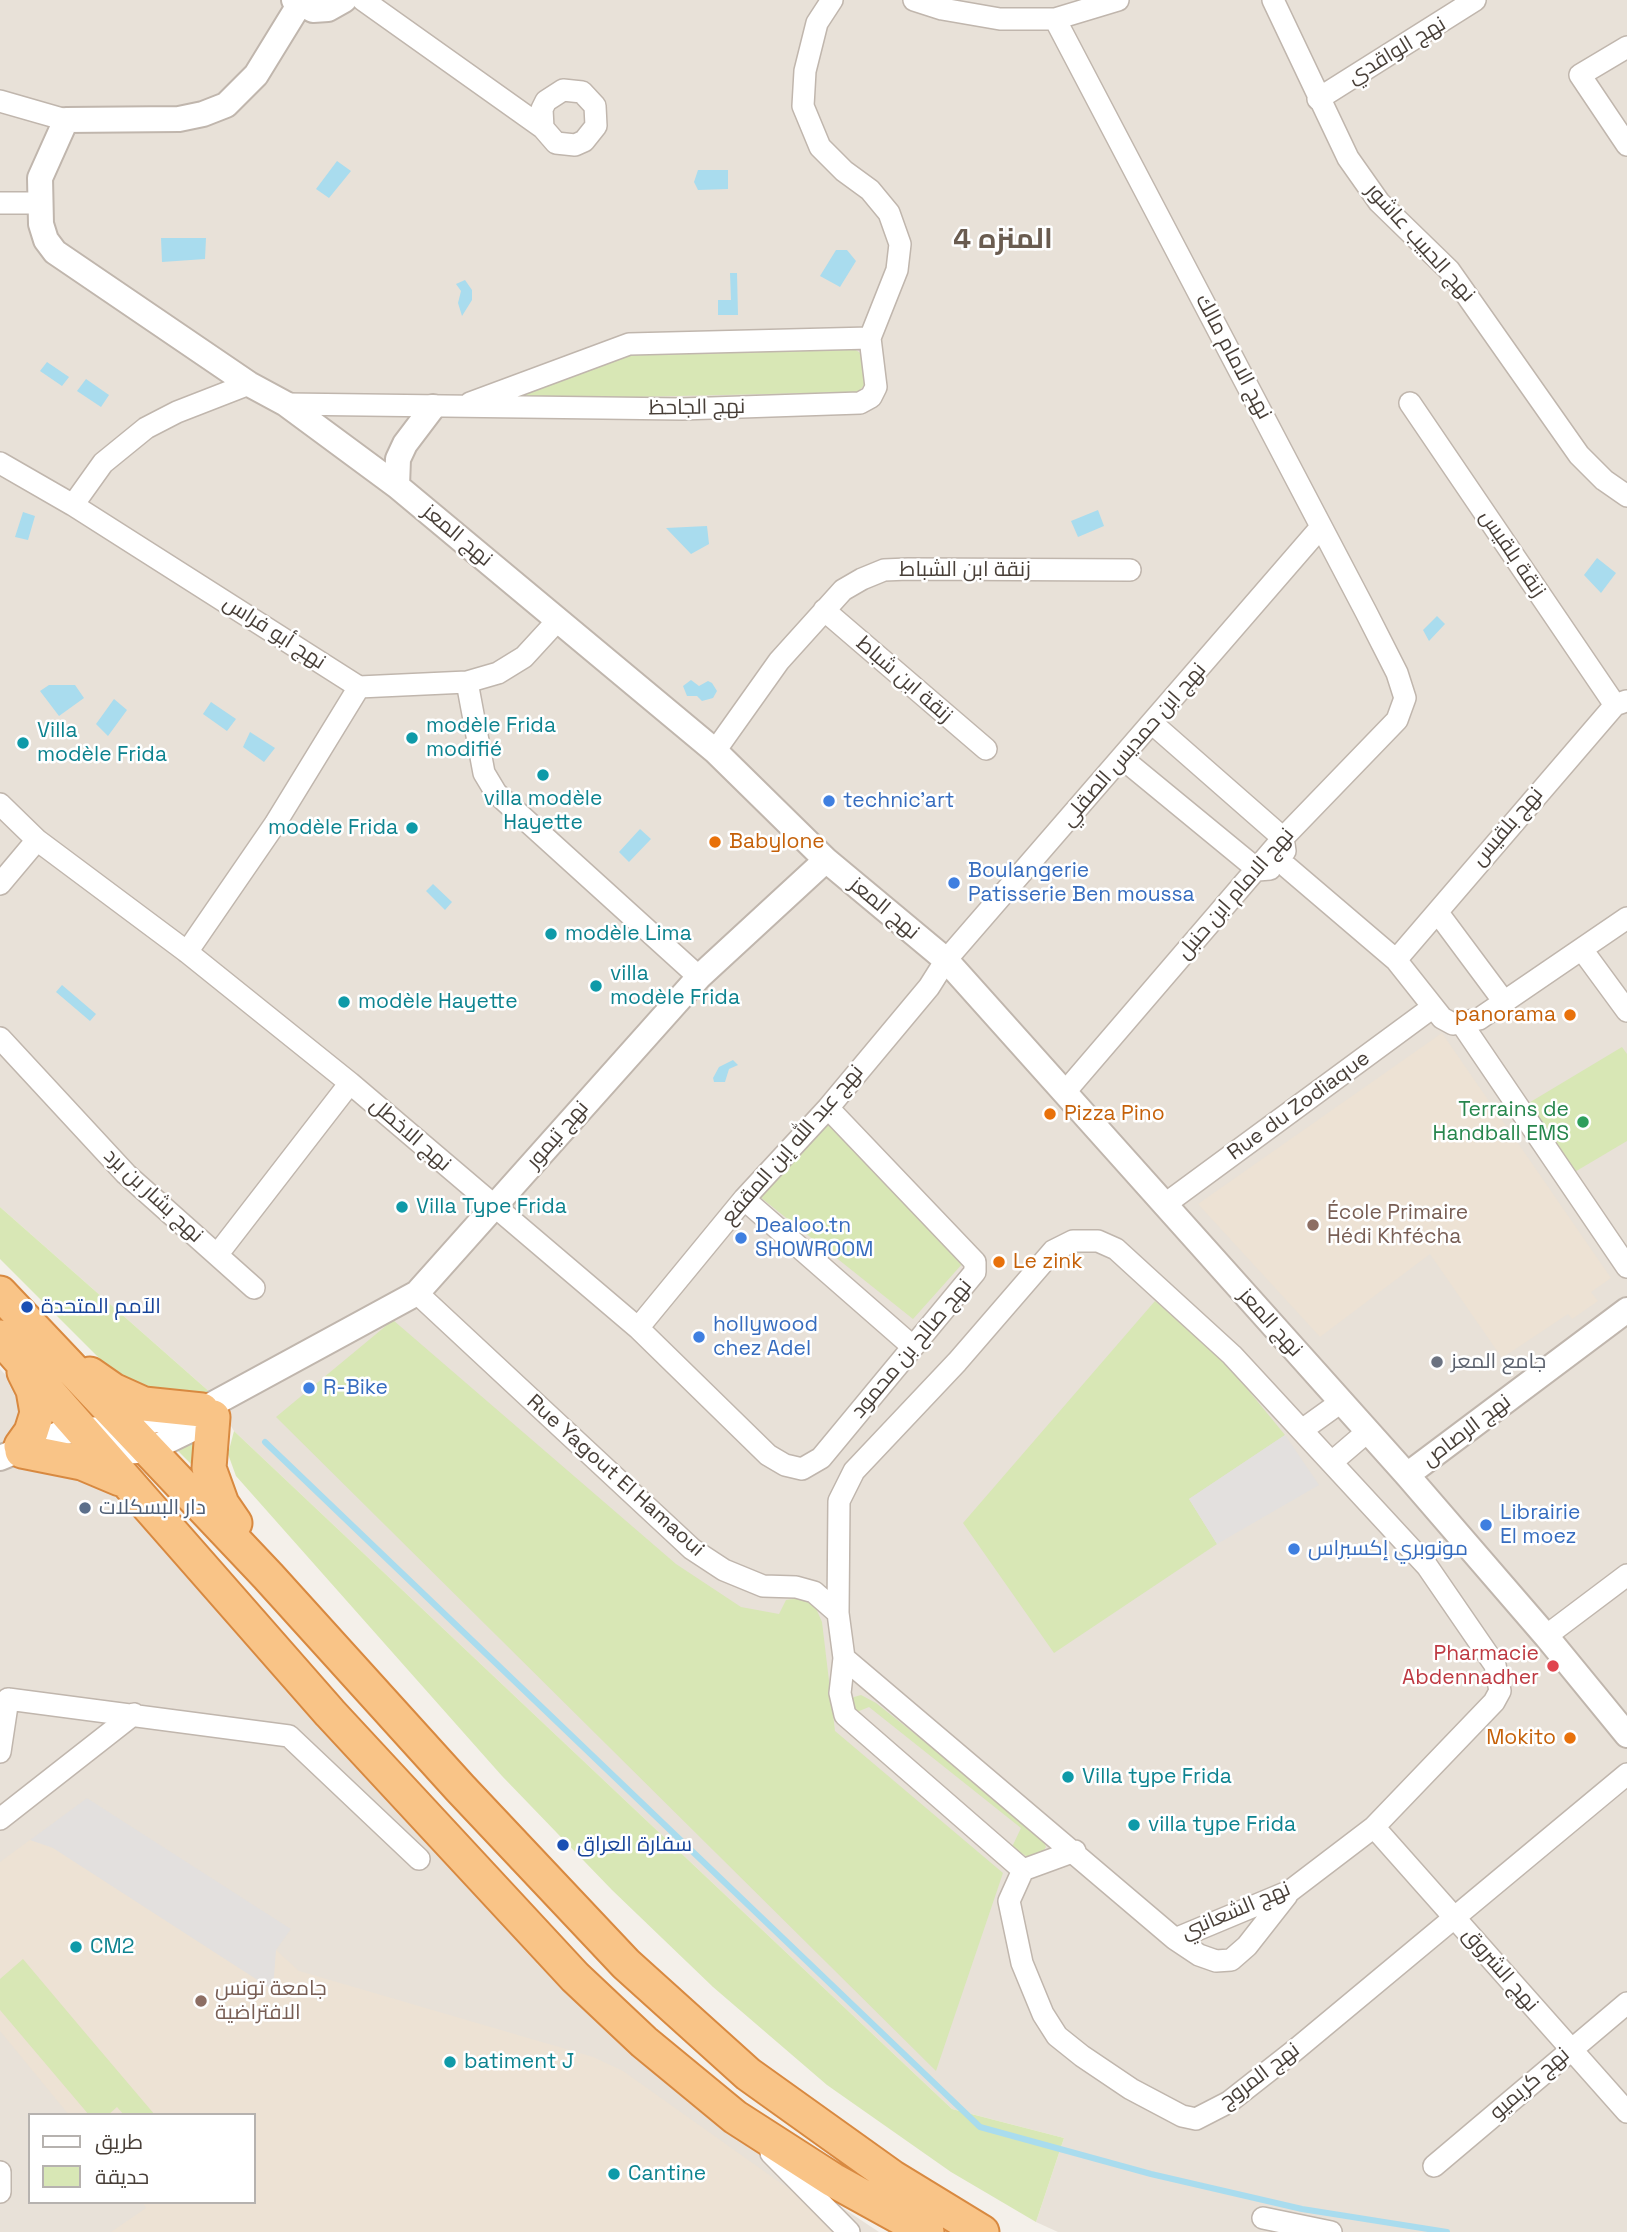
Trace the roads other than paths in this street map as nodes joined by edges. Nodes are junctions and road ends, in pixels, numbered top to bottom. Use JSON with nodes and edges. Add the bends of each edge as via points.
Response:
{"nodes":[{"id":1,"x":344,"y":0,"type":"edge"},
{"id":2,"x":363,"y":0,"type":"edge"},
{"id":3,"x":832,"y":0,"type":"edge"},
{"id":4,"x":914,"y":0,"type":"edge"},
{"id":5,"x":1118,"y":0,"type":"edge"},
{"id":6,"x":1273,"y":0,"type":"edge"},
{"id":7,"x":1475,"y":0,"type":"edge"},
{"id":8,"x":296,"y":2,"type":"edge"},
{"id":9,"x":1055,"y":19,"type":"junction"},
{"id":10,"x":1627,"y":47,"type":"edge"},
{"id":11,"x":1318,"y":99,"type":"junction"},
{"id":12,"x":0,"y":100,"type":"edge"},
{"id":13,"x":66,"y":120,"type":"junction"},
{"id":14,"x":543,"y":128,"type":"dead end"},
{"id":15,"x":1627,"y":145,"type":"edge"},
{"id":16,"x":0,"y":203,"type":"edge"},
{"id":17,"x":39,"y":203,"type":"junction"},
{"id":18,"x":870,"y":338,"type":"junction"},
{"id":19,"x":249,"y":384,"type":"junction"},
{"id":20,"x":1410,"y":403,"type":"dead end"},
{"id":21,"x":286,"y":404,"type":"junction"},
{"id":22,"x":433,"y":407,"type":"junction"},
{"id":23,"x":460,"y":407,"type":"junction"},
{"id":24,"x":0,"y":463,"type":"edge"},
{"id":25,"x":397,"y":486,"type":"junction"},
{"id":26,"x":1627,"y":496,"type":"edge"},
{"id":27,"x":73,"y":505,"type":"junction"},
{"id":28,"x":1321,"y":527,"type":"junction"},
{"id":29,"x":1130,"y":570,"type":"dead end"},
{"id":30,"x":824,"y":610,"type":"junction"},
{"id":31,"x":558,"y":620,"type":"junction"},
{"id":32,"x":467,"y":682,"type":"junction"},
{"id":33,"x":359,"y":687,"type":"junction"},
{"id":34,"x":1405,"y":698,"type":"joint"},
{"id":35,"x":1621,"y":703,"type":"edge"},
{"id":36,"x":1153,"y":724,"type":"junction"},
{"id":37,"x":986,"y":749,"type":"dead end"},
{"id":38,"x":715,"y":751,"type":"junction"},
{"id":39,"x":1123,"y":759,"type":"junction"},
{"id":40,"x":0,"y":804,"type":"edge"},
{"id":41,"x":1283,"y":838,"type":"junction"},
{"id":42,"x":37,"y":839,"type":"junction"},
{"id":43,"x":825,"y":860,"type":"junction"},
{"id":44,"x":1286,"y":867,"type":"junction"},
{"id":45,"x":1258,"y":870,"type":"junction"},
{"id":46,"x":0,"y":884,"type":"edge"},
{"id":47,"x":1438,"y":913,"type":"junction"},
{"id":48,"x":1627,"y":918,"type":"edge"},
{"id":49,"x":1583,"y":950,"type":"junction"},
{"id":50,"x":187,"y":952,"type":"junction"},
{"id":51,"x":946,"y":960,"type":"junction"},
{"id":52,"x":1396,"y":960,"type":"junction"},
{"id":53,"x":699,"y":976,"type":"junction"},
{"id":54,"x":1505,"y":1003,"type":"junction"},
{"id":55,"x":1433,"y":1007,"type":"junction"},
{"id":56,"x":1627,"y":1011,"type":"edge"},
{"id":57,"x":1462,"y":1024,"type":"junction"},
{"id":58,"x":0,"y":1038,"type":"edge"},
{"id":59,"x":350,"y":1083,"type":"junction"},
{"id":60,"x":1065,"y":1092,"type":"junction"},
{"id":61,"x":828,"y":1108,"type":"junction"},
{"id":62,"x":744,"y":1199,"type":"junction"},
{"id":63,"x":1164,"y":1205,"type":"junction"},
{"id":64,"x":495,"y":1207,"type":"junction"},
{"id":65,"x":217,"y":1255,"type":"junction"},
{"id":66,"x":1627,"y":1267,"type":"edge"},
{"id":67,"x":254,"y":1288,"type":"dead end"},
{"id":68,"x":0,"y":1293,"type":"edge"},
{"id":69,"x":417,"y":1293,"type":"junction"},
{"id":70,"x":1627,"y":1310,"type":"edge"},
{"id":71,"x":0,"y":1324,"type":"edge"},
{"id":72,"x":638,"y":1328,"type":"junction"},
{"id":73,"x":49,"y":1346,"type":"junction"},
{"id":74,"x":912,"y":1346,"type":"junction"},
{"id":75,"x":9,"y":1347,"type":"edge"},
{"id":76,"x":1340,"y":1402,"type":"junction"},
{"id":77,"x":214,"y":1407,"type":"junction"},
{"id":78,"x":1302,"y":1430,"type":"junction"},
{"id":79,"x":1367,"y":1432,"type":"junction"},
{"id":80,"x":114,"y":1446,"type":"junction"},
{"id":81,"x":11,"y":1454,"type":"edge"},
{"id":82,"x":1332,"y":1462,"type":"junction"},
{"id":83,"x":811,"y":1466,"type":"joint"},
{"id":84,"x":1407,"y":1475,"type":"junction"},
{"id":85,"x":268,"y":1576,"type":"junction"},
{"id":86,"x":1627,"y":1576,"type":"edge"},
{"id":87,"x":838,"y":1613,"type":"junction"},
{"id":88,"x":1546,"y":1636,"type":"junction"},
{"id":89,"x":329,"y":1645,"type":"junction"},
{"id":90,"x":844,"y":1658,"type":"junction"},
{"id":91,"x":4,"y":1690,"type":"edge"},
{"id":92,"x":134,"y":1714,"type":"junction"},
{"id":93,"x":1627,"y":1735,"type":"edge"},
{"id":94,"x":0,"y":1752,"type":"edge"},
{"id":95,"x":1627,"y":1774,"type":"edge"},
{"id":96,"x":0,"y":1819,"type":"edge"},
{"id":97,"x":1374,"y":1827,"type":"junction"},
{"id":98,"x":1075,"y":1851,"type":"junction"},
{"id":99,"x":419,"y":1859,"type":"dead end"},
{"id":100,"x":1023,"y":1870,"type":"junction"},
{"id":101,"x":1290,"y":1891,"type":"junction"},
{"id":102,"x":1454,"y":1916,"type":"junction"},
{"id":103,"x":1175,"y":1939,"type":"junction"},
{"id":104,"x":1627,"y":2003,"type":"edge"},
{"id":105,"x":1569,"y":2050,"type":"junction"},
{"id":106,"x":1627,"y":2112,"type":"edge"},
{"id":107,"x":735,"y":2117,"type":"junction"},
{"id":108,"x":841,"y":2141,"type":"junction"},
{"id":109,"x":1434,"y":2166,"type":"dead end"},
{"id":110,"x":0,"y":2172,"type":"edge"},
{"id":111,"x":833,"y":2180,"type":"junction"},
{"id":112,"x":0,"y":2192,"type":"edge"},
{"id":113,"x":1263,"y":2218,"type":"dead end"},
{"id":114,"x":849,"y":2232,"type":"edge"},
{"id":115,"x":916,"y":2232,"type":"edge"},
{"id":116,"x":927,"y":2232,"type":"edge"},
{"id":117,"x":982,"y":2232,"type":"edge"},
{"id":118,"x":1009,"y":2232,"type":"edge"},
{"id":119,"x":1331,"y":2232,"type":"edge"}],
"edges":[{"from":1,"to":8,"type":"street","via":[[328,9],[313,10]]},
{"from":2,"to":14,"type":"street"},
{"from":3,"to":18,"type":"street","name":"نهج الجاحظ","via":[[817,23],[805,71],[803,107],[820,147],[870,190],[897,229],[897,270]]},
{"from":4,"to":9,"type":"street","via":[[1000,19]]},
{"from":5,"to":9,"type":"street"},
{"from":6,"to":11,"type":"street","name":"نهج الحبيب عاشور"},
{"from":7,"to":11,"type":"street","name":"نهج الواقدي"},
{"from":8,"to":13,"type":"street","via":[[256,75],[226,105],[179,119]]},
{"from":9,"to":28,"type":"street","name":"نهج الامام مالك"},
{"from":10,"to":15,"type":"street","via":[[1580,75]]},
{"from":11,"to":26,"type":"street","name":"نهج الحبيب عاشور","via":[[1348,158],[1379,202],[1449,270],[1579,454]]},
{"from":12,"to":13,"type":"street"},
{"from":13,"to":17,"type":"street","via":[[44,164]]},
{"from":16,"to":17,"type":"street"},
{"from":17,"to":19,"type":"street","name":"نهج المعز","via":[[44,232],[55,252]]},
{"from":18,"to":23,"type":"street","name":"نهج الجاحظ","via":[[629,344]]},
{"from":18,"to":23,"type":"street","name":"نهج الجاحظ","via":[[876,387],[871,397],[860,403],[682,409]]},
{"from":19,"to":21,"type":"street","name":"نهج المعز"},
{"from":19,"to":27,"type":"street","via":[[146,428],[103,463]]},
{"from":20,"to":35,"type":"street","name":"زنقة بلقيس"},
{"from":21,"to":22,"type":"street","name":"نهج الجاحظ"},
{"from":21,"to":25,"type":"street","name":"نهج المعز"},
{"from":22,"to":23,"type":"street","name":"نهج الجاحظ"},
{"from":22,"to":25,"type":"street","via":[[402,452]]},
{"from":24,"to":27,"type":"street","name":"نهج أبو فراس"},
{"from":25,"to":31,"type":"street","name":"نهج المعز"},
{"from":27,"to":33,"type":"street","name":"نهج أبو فراس"},
{"from":28,"to":34,"type":"street","name":"نهج الامام مالك","via":[[1397,673]]},
{"from":28,"to":36,"type":"street","name":"نهج ابن حمديس الصقلي"},
{"from":29,"to":30,"type":"street","name":"زنقة ابن الشباط","via":[[884,570],[843,590]]},
{"from":30,"to":37,"type":"street","name":"زنقة ابن شباط"},
{"from":30,"to":38,"type":"street","name":"زنقة ابن الشباط","via":[[779,661]]},
{"from":31,"to":32,"type":"street","via":[[524,657],[498,673]]},
{"from":31,"to":38,"type":"street","name":"نهج المعز"},
{"from":32,"to":33,"type":"street"},
{"from":32,"to":53,"type":"street","via":[[484,773],[496,793]]},
{"from":33,"to":50,"type":"street","via":[[275,824]]},
{"from":34,"to":41,"type":"street","name":"نهج الامام ابن حنبل","via":[[1397,720]]},
{"from":35,"to":47,"type":"street","name":"نهج بلقيس","via":[[1474,865]]},
{"from":36,"to":39,"type":"street","name":"نهج ابن حمديس الصقلي"},
{"from":36,"to":41,"type":"street"},
{"from":38,"to":43,"type":"street","name":"نهج المعز"},
{"from":39,"to":45,"type":"street"},
{"from":39,"to":51,"type":"street","name":"نهج ابن حمديس الصقلي"},
{"from":40,"to":42,"type":"street","name":"نهج الاخطل"},
{"from":41,"to":44,"type":"street"},
{"from":41,"to":45,"type":"street","name":"نهج الامام ابن حنبل"},
{"from":42,"to":46,"type":"street"},
{"from":42,"to":50,"type":"street","name":"نهج الاخطل"},
{"from":43,"to":51,"type":"street","name":"نهج المعز"},
{"from":43,"to":53,"type":"street","name":"نهج تيمور"},
{"from":44,"to":45,"type":"street"},
{"from":44,"to":52,"type":"street"},
{"from":45,"to":60,"type":"street","name":"نهج الامام ابن حنبل"},
{"from":47,"to":52,"type":"street","name":"نهج بلقيس"},
{"from":47,"to":54,"type":"street"},
{"from":48,"to":49,"type":"street"},
{"from":49,"to":54,"type":"street"},
{"from":49,"to":56,"type":"street"},
{"from":50,"to":59,"type":"street","name":"نهج الاخطل"},
{"from":51,"to":60,"type":"street","name":"نهج المعز"},
{"from":51,"to":61,"type":"street","name":"نهج عبد الله إبن المقفع","via":[[929,987]]},
{"from":52,"to":55,"type":"street"},
{"from":53,"to":64,"type":"street","name":"نهج تيمور"},
{"from":54,"to":57,"type":"street"},
{"from":55,"to":57,"type":"street","via":[[1442,1018]]},
{"from":55,"to":63,"type":"street","name":"Rue du Zodiaque"},
{"from":57,"to":66,"type":"street"},
{"from":58,"to":65,"type":"street","name":"نهج بشار بن برد","via":[[126,1174]]},
{"from":59,"to":64,"type":"street","name":"نهج الاخطل"},
{"from":59,"to":65,"type":"street","name":"نهج بشار بن برد"},
{"from":60,"to":63,"type":"street","name":"نهج المعز"},
{"from":61,"to":62,"type":"street","name":"نهج عبد الله إبن المقفع"},
{"from":61,"to":74,"type":"street","name":"نهج صالح بن محمود","via":[[975,1262],[969,1280]]},
{"from":62,"to":72,"type":"street","name":"نهج عبد الله إبن المقفع"},
{"from":62,"to":74,"type":"street"},
{"from":63,"to":76,"type":"street","name":"نهج المعز"},
{"from":64,"to":69,"type":"street","name":"نهج تيمور"},
{"from":64,"to":72,"type":"street","name":"نهج الاخطل"},
{"from":65,"to":67,"type":"street"},
{"from":68,"to":73,"type":"highway"},
{"from":69,"to":77,"type":"street","name":"نهج تيمور"},
{"from":69,"to":87,"type":"street","name":"Rue Yagout El Hamaoui","via":[[692,1549],[724,1570],[763,1586],[814,1592]]},
{"from":70,"to":84,"type":"street","name":"نهج الرصاص"},
{"from":71,"to":80,"type":"highway"},
{"from":72,"to":83,"type":"street","name":"نهج الاخطل","via":[[768,1455],[785,1465]]},
{"from":73,"to":77,"type":"highway","via":[[113,1390],[144,1404]]},
{"from":73,"to":80,"type":"highway"},
{"from":74,"to":83,"type":"street","name":"نهج صالح بن محمود"},
{"from":75,"to":80,"type":"highway"},
{"from":75,"to":81,"type":"highway","via":[[33,1390],[37,1413],[31,1432]]},
{"from":76,"to":78,"type":"street"},
{"from":76,"to":79,"type":"street","name":"نهج المعز"},
{"from":77,"to":80,"type":"street","name":"نهج تيمور"},
{"from":77,"to":80,"type":"street"},
{"from":77,"to":85,"type":"highway","via":[[211,1478],[222,1504]]},
{"from":78,"to":82,"type":"street"},
{"from":78,"to":87,"type":"street","via":[[1232,1354],[1116,1249],[1098,1241],[1073,1241],[1054,1251],[854,1471],[839,1501]]},
{"from":79,"to":82,"type":"street"},
{"from":79,"to":84,"type":"street","name":"نهج المعز"},
{"from":80,"to":81,"type":"highway","via":[[82,1463]]},
{"from":80,"to":81,"type":"street","via":[[63,1432]]},
{"from":80,"to":85,"type":"highway"},
{"from":80,"to":89,"type":"highway","via":[[141,1462],[294,1618]]},
{"from":80,"to":107,"type":"highway","via":[[330,1713],[575,1977]]},
{"from":82,"to":97,"type":"street","name":"نهج الشعانبي","via":[[1427,1566],[1495,1665],[1500,1691]]},
{"from":84,"to":88,"type":"street","name":"نهج المعز"},
{"from":85,"to":89,"type":"highway"},
{"from":86,"to":88,"type":"street"},
{"from":87,"to":90,"type":"street"},
{"from":88,"to":93,"type":"street","name":"نهج المعز"},
{"from":89,"to":108,"type":"highway","via":[[626,1964],[748,2074]]},
{"from":90,"to":98,"type":"street","name":"نهج الشعانبي"},
{"from":90,"to":100,"type":"street","via":[[840,1693],[850,1721]]},
{"from":91,"to":92,"type":"street"},
{"from":91,"to":94,"type":"street"},
{"from":92,"to":96,"type":"street"},
{"from":92,"to":99,"type":"street","via":[[289,1736]]},
{"from":95,"to":102,"type":"street","name":"نهج المروج"},
{"from":97,"to":101,"type":"street","name":"نهج الشعانبي"},
{"from":97,"to":102,"type":"street","name":"نهج الشروق"},
{"from":98,"to":100,"type":"street"},
{"from":98,"to":103,"type":"street","name":"نهج الشعانبي"},
{"from":100,"to":102,"type":"street","name":"نهج المروج","via":[[1009,1901],[1022,1963],[1049,2026],[1067,2045],[1131,2089],[1189,2118],[1202,2117],[1229,2102]]},
{"from":101,"to":103,"type":"street","name":"نهج الشعانبي"},
{"from":101,"to":103,"type":"street","via":[[1231,1960],[1199,1955]]},
{"from":102,"to":105,"type":"street","name":"نهج الشروق"},
{"from":104,"to":105,"type":"street","name":"نهج كريميو"},
{"from":105,"to":106,"type":"street","name":"نهج الشروق"},
{"from":105,"to":109,"type":"street","name":"نهج كريميو"},
{"from":107,"to":111,"type":"highway"},
{"from":107,"to":114,"type":"street"},
{"from":108,"to":117,"type":"highway"},
{"from":108,"to":118,"type":"highway"},
{"from":110,"to":112,"type":"street"},
{"from":111,"to":115,"type":"highway"},
{"from":111,"to":116,"type":"highway"},
{"from":113,"to":119,"type":"street"}]}
